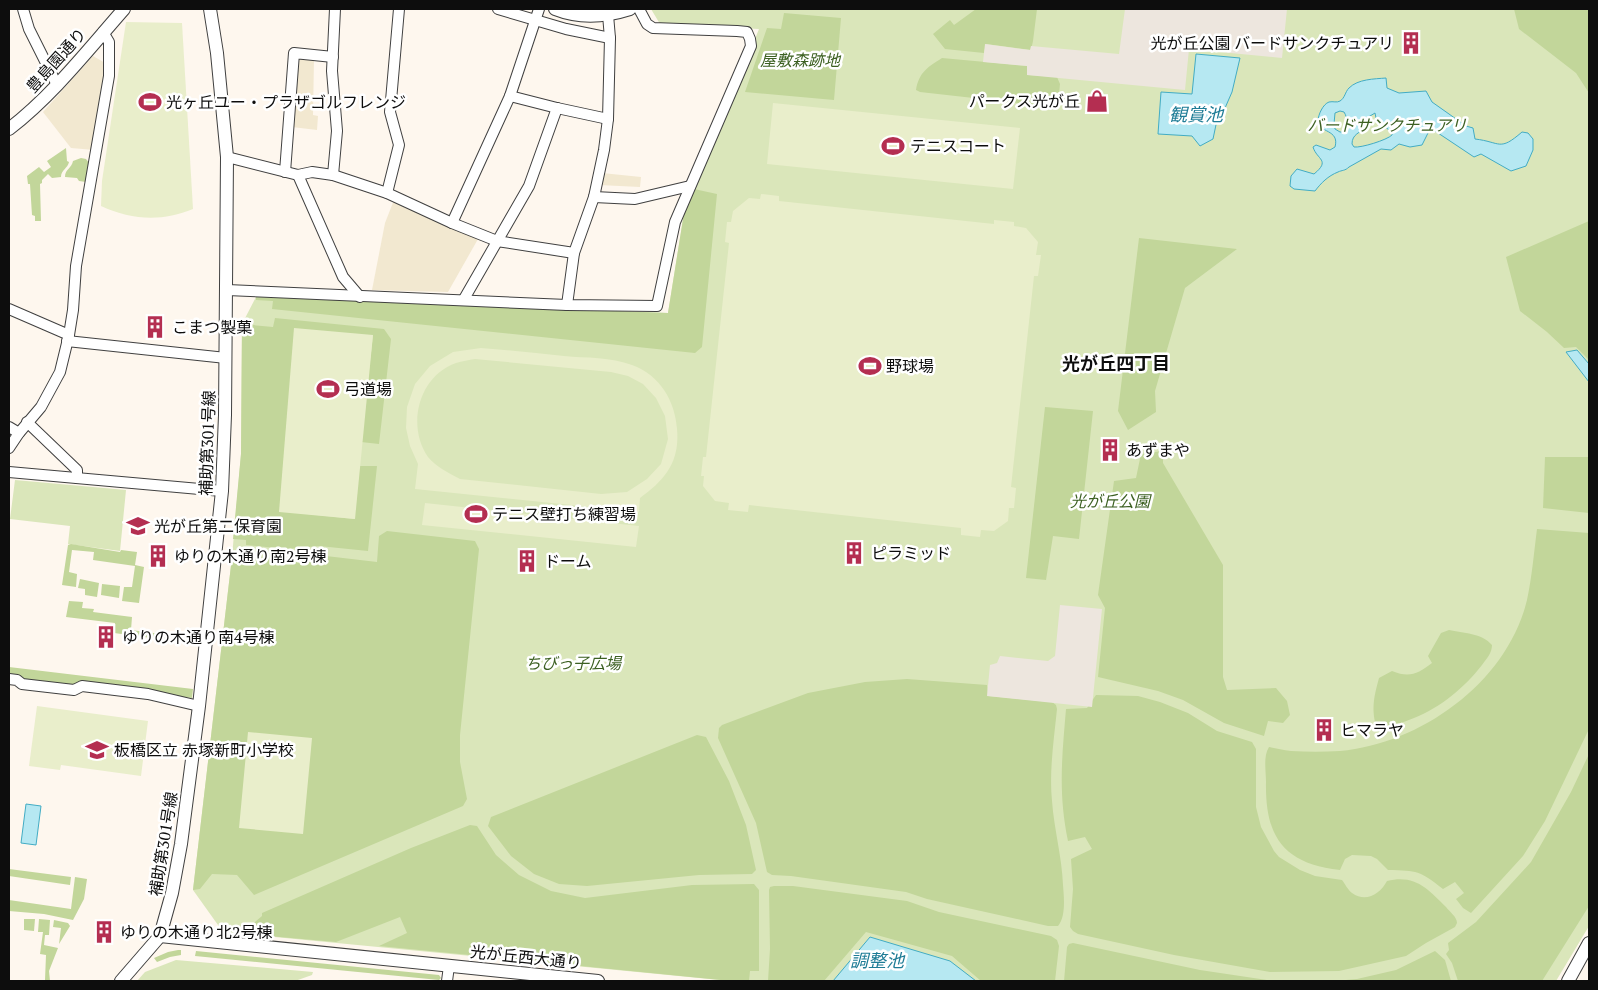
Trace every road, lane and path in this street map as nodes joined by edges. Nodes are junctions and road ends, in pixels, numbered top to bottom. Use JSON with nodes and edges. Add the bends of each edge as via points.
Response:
{"nodes":[{"id":1,"x":24,"y":9,"type":"edge"},
{"id":2,"x":124,"y":9,"type":"edge"},
{"id":3,"x":210,"y":9,"type":"edge"},
{"id":4,"x":335,"y":9,"type":"edge"},
{"id":5,"x":399,"y":9,"type":"edge"},
{"id":6,"x":498,"y":9,"type":"edge"},
{"id":7,"x":539,"y":9,"type":"edge"},
{"id":8,"x":555,"y":9,"type":"edge"},
{"id":9,"x":630,"y":9,"type":"edge"},
{"id":10,"x":640,"y":9,"type":"edge"},
{"id":11,"x":112,"y":15,"type":"edge"},
{"id":12,"x":608,"y":15,"type":"junction"},
{"id":13,"x":536,"y":21,"type":"junction"},
{"id":14,"x":103,"y":32,"type":"junction"},
{"id":15,"x":610,"y":38,"type":"junction"},
{"id":16,"x":333,"y":57,"type":"junction"},
{"id":17,"x":58,"y":85,"type":"junction"},
{"id":18,"x":510,"y":96,"type":"junction"},
{"id":19,"x":557,"y":108,"type":"junction"},
{"id":20,"x":608,"y":119,"type":"junction"},
{"id":21,"x":9,"y":129,"type":"edge"},
{"id":22,"x":227,"y":157,"type":"junction"},
{"id":23,"x":285,"y":172,"type":"junction"},
{"id":24,"x":298,"y":175,"type":"junction"},
{"id":25,"x":333,"y":175,"type":"junction"},
{"id":26,"x":690,"y":186,"type":"junction"},
{"id":27,"x":386,"y":193,"type":"junction"},
{"id":28,"x":594,"y":197,"type":"junction"},
{"id":29,"x":452,"y":223,"type":"junction"},
{"id":30,"x":497,"y":241,"type":"junction"},
{"id":31,"x":574,"y":252,"type":"junction"},
{"id":32,"x":226,"y":290,"type":"junction"},
{"id":33,"x":360,"y":297,"type":"junction"},
{"id":34,"x":464,"y":299,"type":"junction"},
{"id":35,"x":567,"y":305,"type":"junction"},
{"id":36,"x":9,"y":309,"type":"edge"},
{"id":37,"x":68,"y":338,"type":"junction"},
{"id":38,"x":226,"y":358,"type":"junction"},
{"id":39,"x":27,"y":422,"type":"junction"},
{"id":40,"x":9,"y":427,"type":"edge"},
{"id":41,"x":19,"y":433,"type":"junction"},
{"id":42,"x":9,"y":448,"type":"edge"},
{"id":43,"x":9,"y":472,"type":"edge"},
{"id":44,"x":77,"y":478,"type":"junction"},
{"id":45,"x":222,"y":491,"type":"junction"},
{"id":46,"x":9,"y":679,"type":"edge"},
{"id":47,"x":199,"y":706,"type":"junction"},
{"id":48,"x":160,"y":936,"type":"junction"},
{"id":49,"x":1589,"y":943,"type":"edge"},
{"id":50,"x":449,"y":966,"type":"junction"},
{"id":51,"x":507,"y":972,"type":"junction"},
{"id":52,"x":549,"y":979,"type":"edge"},
{"id":53,"x":577,"y":980,"type":"edge"},
{"id":54,"x":121,"y":981,"type":"edge"},
{"id":55,"x":447,"y":981,"type":"edge"},
{"id":56,"x":517,"y":981,"type":"edge"},
{"id":57,"x":598,"y":981,"type":"edge"},
{"id":58,"x":1568,"y":981,"type":"edge"}],
"edges":[{"from":1,"to":17,"type":"street","via":[[29,29]]},
{"from":2,"to":11,"type":"street","name":"豊島園通り"},
{"from":3,"to":22,"type":"street","name":"補助第301号線"},
{"from":4,"to":16,"type":"street"},
{"from":5,"to":27,"type":"street","via":[[390,112],[399,145]]},
{"from":6,"to":13,"type":"street"},
{"from":7,"to":13,"type":"street"},
{"from":8,"to":12,"type":"street","via":[[576,15]]},
{"from":9,"to":12,"type":"street"},
{"from":10,"to":26,"type":"street","via":[[647,24],[653,28],[747,32],[750,39],[750,46]]},
{"from":11,"to":14,"type":"street","name":"豊島園通り"},
{"from":12,"to":15,"type":"street"},
{"from":13,"to":15,"type":"street"},
{"from":13,"to":18,"type":"street"},
{"from":14,"to":17,"type":"street","name":"豊島園通り"},
{"from":14,"to":37,"type":"street","via":[[109,42],[109,76],[76,266]]},
{"from":15,"to":20,"type":"street"},
{"from":16,"to":23,"type":"street","via":[[294,53]]},
{"from":16,"to":25,"type":"street","via":[[337,131]]},
{"from":17,"to":21,"type":"street","name":"豊島園通り"},
{"from":18,"to":19,"type":"street"},
{"from":18,"to":29,"type":"street"},
{"from":19,"to":20,"type":"street"},
{"from":19,"to":30,"type":"street","via":[[529,186]]},
{"from":20,"to":28,"type":"street"},
{"from":22,"to":23,"type":"street"},
{"from":22,"to":32,"type":"street","name":"補助第301号線"},
{"from":23,"to":24,"type":"street"},
{"from":24,"to":25,"type":"street","via":[[312,172]]},
{"from":24,"to":33,"type":"street","via":[[343,277]]},
{"from":25,"to":27,"type":"street"},
{"from":26,"to":28,"type":"street","via":[[635,199]]},
{"from":26,"to":35,"type":"street","via":[[675,222],[657,306]]},
{"from":27,"to":29,"type":"street"},
{"from":28,"to":31,"type":"street"},
{"from":29,"to":30,"type":"street"},
{"from":30,"to":31,"type":"street"},
{"from":30,"to":34,"type":"street"},
{"from":31,"to":35,"type":"street"},
{"from":32,"to":33,"type":"street"},
{"from":32,"to":38,"type":"street","name":"補助第301号線"},
{"from":33,"to":34,"type":"street"},
{"from":34,"to":35,"type":"street"},
{"from":36,"to":37,"type":"street"},
{"from":37,"to":38,"type":"street"},
{"from":37,"to":39,"type":"street","via":[[60,372],[41,407]]},
{"from":38,"to":45,"type":"street","name":"補助第301号線"},
{"from":39,"to":41,"type":"street"},
{"from":39,"to":44,"type":"street","via":[[77,470]]},
{"from":40,"to":41,"type":"street"},
{"from":41,"to":42,"type":"street"},
{"from":43,"to":44,"type":"street"},
{"from":44,"to":45,"type":"street"},
{"from":45,"to":47,"type":"street","name":"補助第301号線"},
{"from":46,"to":47,"type":"street","via":[[22,684],[74,690],[82,686],[148,694]]},
{"from":47,"to":48,"type":"street","name":"補助第301号線","via":[[179,852],[170,905]]},
{"from":48,"to":50,"type":"street","name":"光が丘西大通り"},
{"from":48,"to":54,"type":"street","name":"補助第301号線"},
{"from":49,"to":58,"type":"street"},
{"from":50,"to":51,"type":"street","name":"光が丘西大通り"},
{"from":50,"to":55,"type":"street"},
{"from":51,"to":52,"type":"street","name":"光が丘西大通り"},
{"from":51,"to":56,"type":"street"},
{"from":52,"to":53,"type":"street","name":"光が丘西大通り"},
{"from":53,"to":57,"type":"street","name":"光が丘西大通り"}]}
